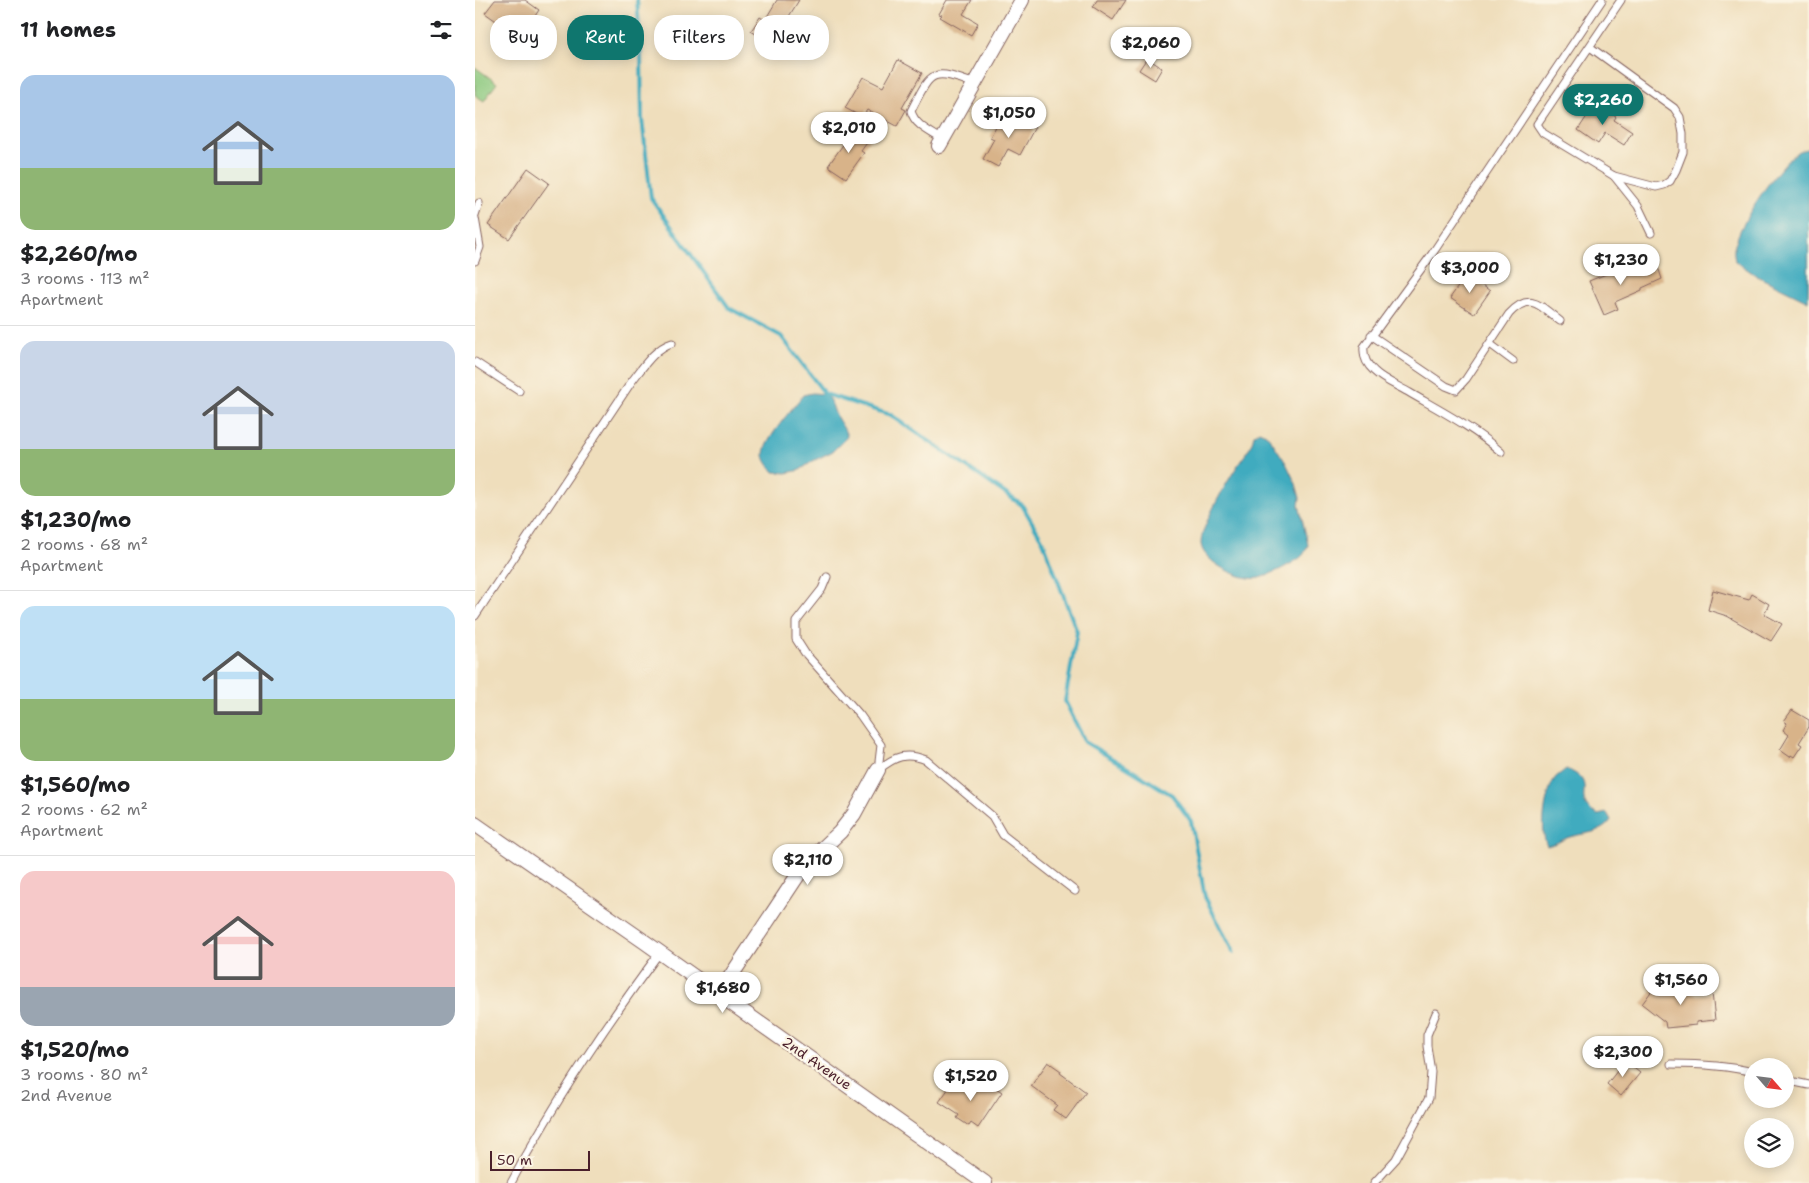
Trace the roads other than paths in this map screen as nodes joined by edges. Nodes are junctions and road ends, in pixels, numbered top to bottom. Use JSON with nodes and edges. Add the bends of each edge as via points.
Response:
{"nodes":[{"id":1,"x":1022,"y":0,"type":"edge"},
{"id":2,"x":1602,"y":0,"type":"edge"},
{"id":3,"x":1621,"y":0,"type":"edge"},
{"id":4,"x":1589,"y":47,"type":"junction"},
{"id":5,"x":975,"y":84,"type":"junction"},
{"id":6,"x":941,"y":143,"type":"joint"},
{"id":7,"x":1614,"y":176,"type":"junction"},
{"id":8,"x":479,"y":203,"type":"dead end"},
{"id":9,"x":475,"y":216,"type":"edge"},
{"id":10,"x":1651,"y":233,"type":"dead end"},
{"id":11,"x":475,"y":261,"type":"edge"},
{"id":12,"x":1560,"y":321,"type":"dead end"},
{"id":13,"x":1371,"y":335,"type":"junction"},
{"id":14,"x":672,"y":343,"type":"dead end"},
{"id":15,"x":1490,"y":344,"type":"junction"},
{"id":16,"x":1513,"y":360,"type":"dead end"},
{"id":17,"x":475,"y":362,"type":"edge"},
{"id":18,"x":519,"y":391,"type":"dead end"},
{"id":19,"x":1501,"y":452,"type":"dead end"},
{"id":20,"x":827,"y":578,"type":"dead end"},
{"id":21,"x":475,"y":616,"type":"edge"},
{"id":22,"x":878,"y":770,"type":"junction"},
{"id":23,"x":475,"y":824,"type":"edge"},
{"id":24,"x":1075,"y":891,"type":"dead end"},
{"id":25,"x":660,"y":952,"type":"junction"},
{"id":26,"x":719,"y":994,"type":"junction"},
{"id":27,"x":1436,"y":1013,"type":"dead end"},
{"id":28,"x":1671,"y":1064,"type":"dead end"},
{"id":29,"x":1744,"y":1070,"type":"edge"},
{"id":30,"x":1794,"y":1082,"type":"edge"},
{"id":31,"x":1809,"y":1085,"type":"edge"},
{"id":32,"x":511,"y":1183,"type":"edge"},
{"id":33,"x":985,"y":1183,"type":"edge"},
{"id":34,"x":1374,"y":1183,"type":"edge"}],
"edges":[{"from":1,"to":5,"type":"street"},
{"from":2,"to":13,"type":"lane","via":[[1431,254]]},
{"from":3,"to":4,"type":"lane"},
{"from":4,"to":7,"type":"lane","via":[[1537,124],[1543,133]]},
{"from":4,"to":7,"type":"lane","via":[[1674,108],[1683,134],[1683,152],[1664,185],[1656,187]]},
{"from":5,"to":6,"type":"street"},
{"from":5,"to":6,"type":"lane","via":[[939,75],[932,76],[926,83],[911,111],[912,117]]},
{"from":7,"to":10,"type":"lane","via":[[1637,206]]},
{"from":8,"to":9,"type":"lane"},
{"from":9,"to":11,"type":"lane","via":[[480,247]]},
{"from":12,"to":15,"type":"lane","via":[[1539,305],[1524,302],[1509,314]]},
{"from":13,"to":15,"type":"lane","via":[[1456,390]]},
{"from":13,"to":19,"type":"lane","via":[[1363,355],[1372,370],[1485,438]]},
{"from":14,"to":21,"type":"lane","via":[[664,345],[632,381]]},
{"from":15,"to":16,"type":"lane"},
{"from":17,"to":18,"type":"lane"},
{"from":20,"to":22,"type":"lane","via":[[823,589],[796,622],[796,639],[881,745]]},
{"from":22,"to":24,"type":"lane","via":[[899,757],[914,755],[927,760],[992,816],[1003,835]]},
{"from":22,"to":26,"type":"street","via":[[854,814],[804,866]]},
{"from":23,"to":25,"type":"street","name":"2nd Avenue"},
{"from":25,"to":26,"type":"street","name":"2nd Avenue"},
{"from":25,"to":32,"type":"lane","via":[[598,1037]]},
{"from":26,"to":33,"type":"street","name":"2nd Avenue"},
{"from":27,"to":34,"type":"lane","via":[[1427,1035],[1431,1072],[1429,1098],[1396,1159]]},
{"from":28,"to":29,"type":"lane","via":[[1707,1064]]},
{"from":30,"to":31,"type":"lane"}]}
